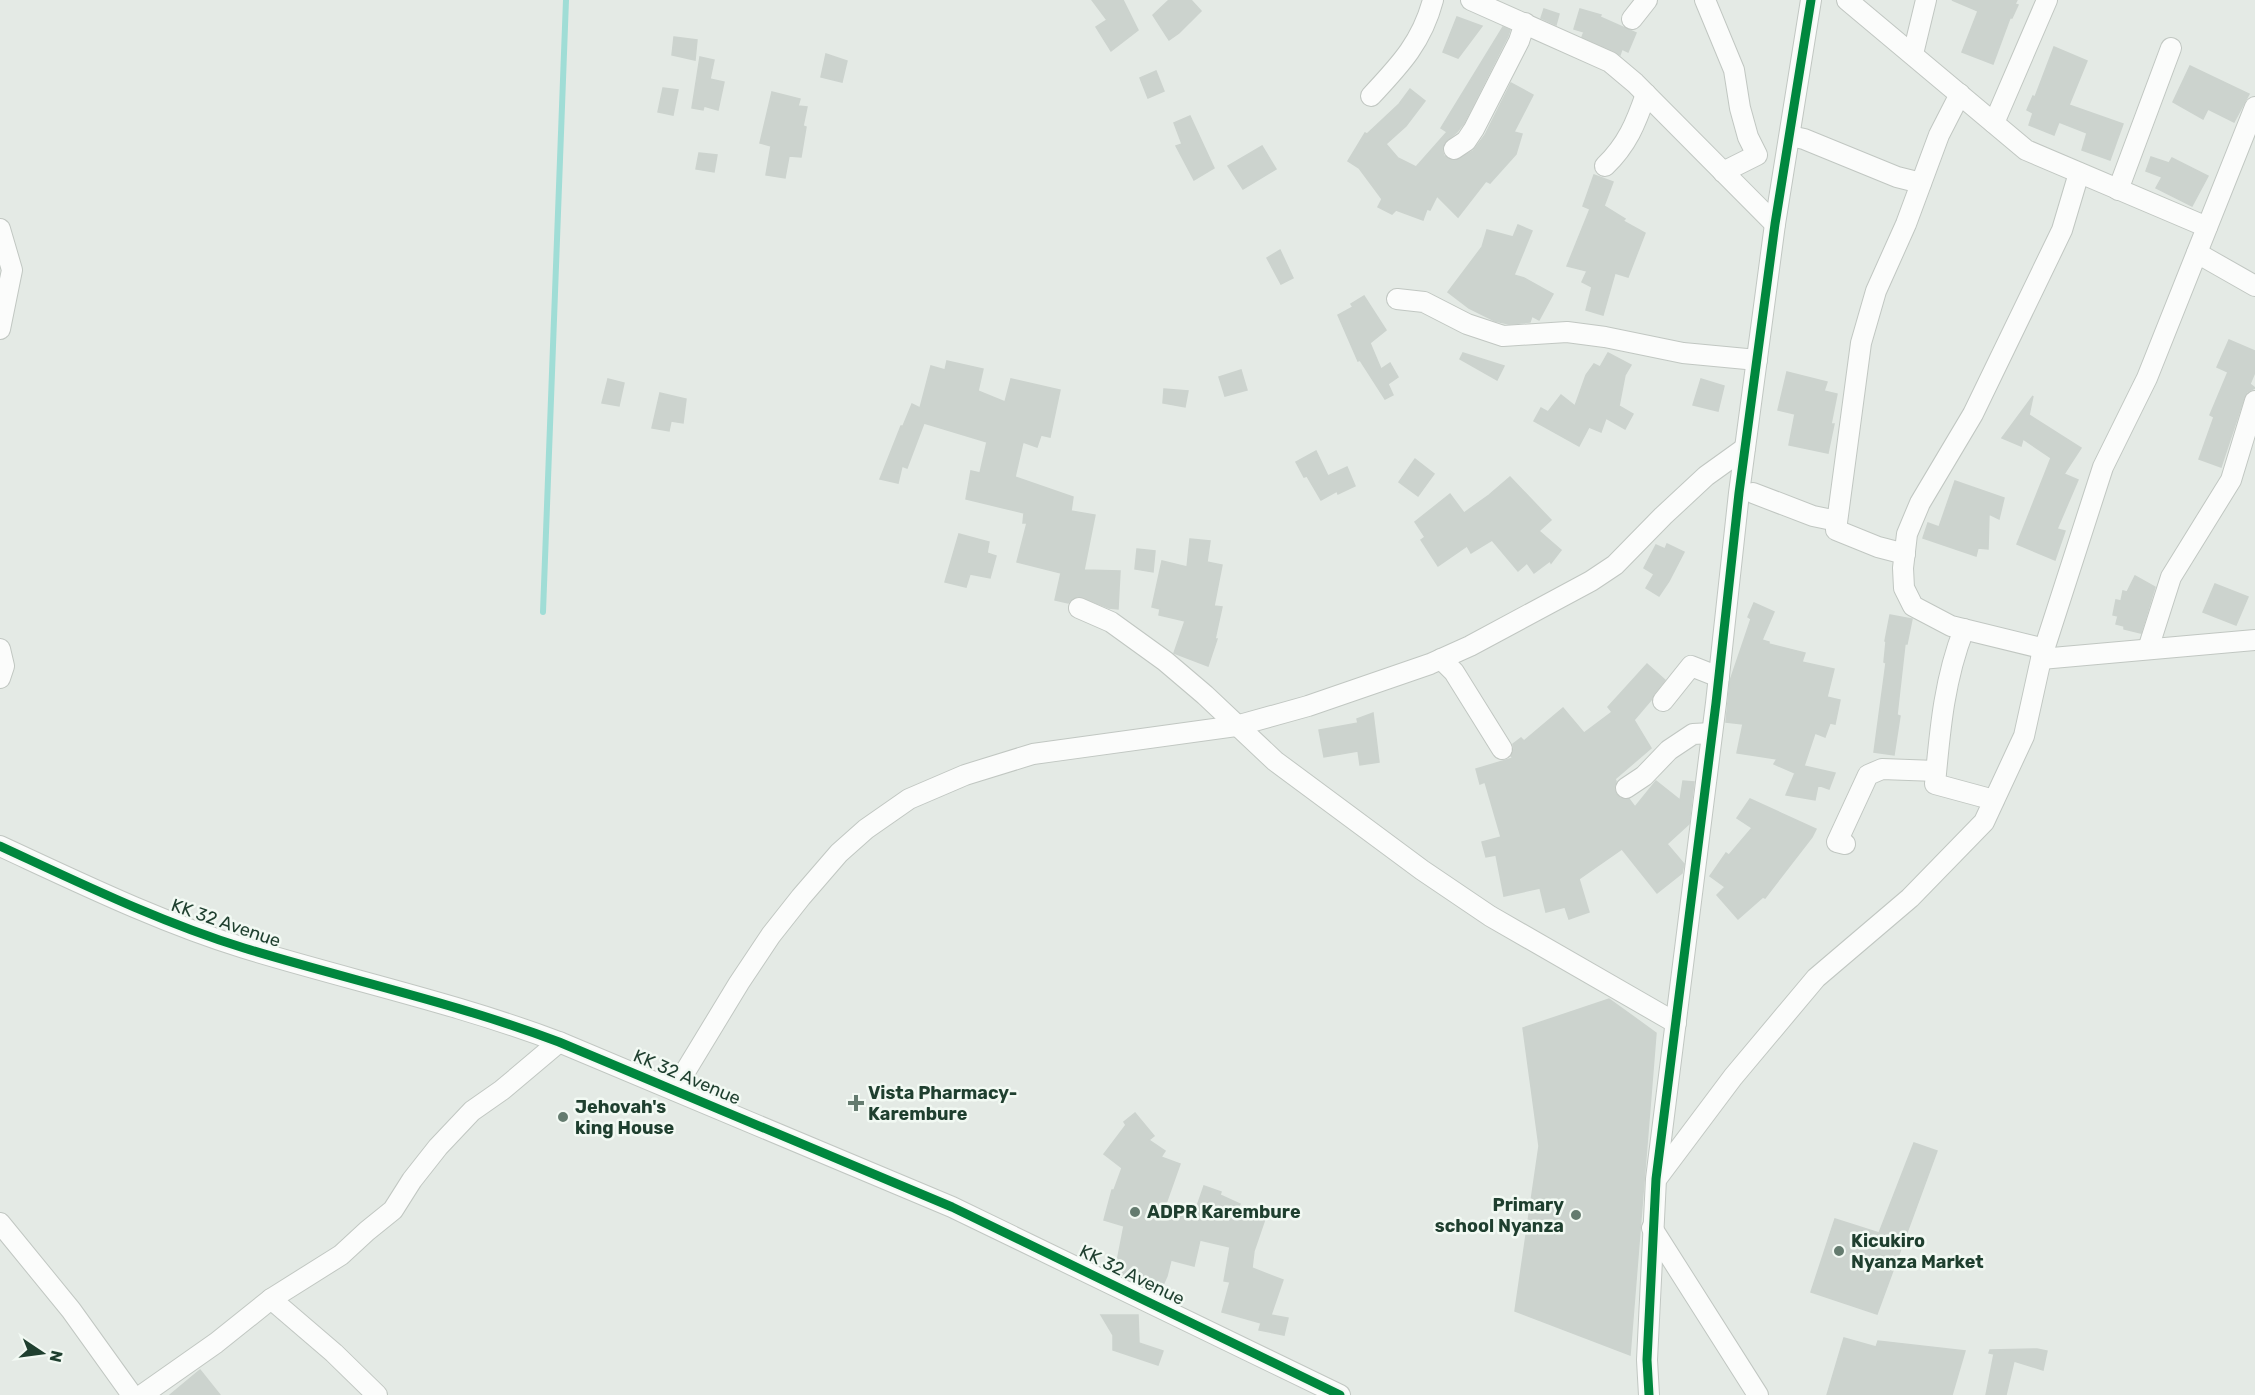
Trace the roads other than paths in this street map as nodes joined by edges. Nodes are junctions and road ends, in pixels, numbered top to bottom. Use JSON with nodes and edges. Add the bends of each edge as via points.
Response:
{"nodes":[{"id":1,"x":1433,"y":0,"type":"edge"},
{"id":2,"x":1472,"y":0,"type":"edge"},
{"id":3,"x":1647,"y":0,"type":"edge"},
{"id":4,"x":1705,"y":0,"type":"edge"},
{"id":5,"x":1811,"y":0,"type":"edge"},
{"id":6,"x":1847,"y":0,"type":"edge"},
{"id":7,"x":1926,"y":0,"type":"edge"},
{"id":8,"x":2047,"y":0,"type":"edge"},
{"id":9,"x":1632,"y":19,"type":"dead end"},
{"id":10,"x":1525,"y":23,"type":"junction"},
{"id":11,"x":2171,"y":48,"type":"dead end"},
{"id":12,"x":1913,"y":54,"type":"junction"},
{"id":13,"x":1646,"y":94,"type":"junction"},
{"id":14,"x":1960,"y":94,"type":"junction"},
{"id":15,"x":1371,"y":96,"type":"dead end"},
{"id":16,"x":2255,"y":107,"type":"edge"},
{"id":17,"x":1994,"y":123,"type":"junction"},
{"id":18,"x":1790,"y":136,"type":"junction"},
{"id":19,"x":1454,"y":149,"type":"dead end"},
{"id":20,"x":1605,"y":166,"type":"dead end"},
{"id":21,"x":1723,"y":172,"type":"junction"},
{"id":22,"x":2079,"y":173,"type":"junction"},
{"id":23,"x":1921,"y":183,"type":"junction"},
{"id":24,"x":2118,"y":190,"type":"junction"},
{"id":25,"x":1775,"y":224,"type":"junction"},
{"id":26,"x":2207,"y":227,"type":"junction"},
{"id":27,"x":0,"y":229,"type":"edge"},
{"id":28,"x":2197,"y":253,"type":"junction"},
{"id":29,"x":2255,"y":286,"type":"edge"},
{"id":30,"x":1397,"y":299,"type":"dead end"},
{"id":31,"x":0,"y":328,"type":"edge"},
{"id":32,"x":1757,"y":360,"type":"junction"},
{"id":33,"x":2255,"y":401,"type":"edge"},
{"id":34,"x":1745,"y":448,"type":"junction"},
{"id":35,"x":1753,"y":493,"type":"dead end"},
{"id":36,"x":1837,"y":521,"type":"junction"},
{"id":37,"x":1905,"y":554,"type":"junction"},
{"id":38,"x":1079,"y":608,"type":"dead end"},
{"id":39,"x":1964,"y":629,"type":"junction"},
{"id":40,"x":2255,"y":640,"type":"edge"},
{"id":41,"x":0,"y":649,"type":"edge"},
{"id":42,"x":2148,"y":649,"type":"junction"},
{"id":43,"x":2043,"y":654,"type":"junction"},
{"id":44,"x":1441,"y":658,"type":"junction"},
{"id":45,"x":1719,"y":677,"type":"junction"},
{"id":46,"x":0,"y":678,"type":"edge"},
{"id":47,"x":1663,"y":701,"type":"dead end"},
{"id":48,"x":1236,"y":726,"type":"junction"},
{"id":49,"x":1712,"y":733,"type":"junction"},
{"id":50,"x":1502,"y":749,"type":"dead end"},
{"id":51,"x":1936,"y":771,"type":"junction"},
{"id":52,"x":1626,"y":788,"type":"dead end"},
{"id":53,"x":1994,"y":800,"type":"junction"},
{"id":54,"x":1845,"y":844,"type":"dead end"},
{"id":55,"x":0,"y":846,"type":"edge"},
{"id":56,"x":1676,"y":1023,"type":"junction"},
{"id":57,"x":559,"y":1042,"type":"junction"},
{"id":58,"x":674,"y":1090,"type":"junction"},
{"id":59,"x":1656,"y":1179,"type":"junction"},
{"id":60,"x":0,"y":1223,"type":"edge"},
{"id":61,"x":1652,"y":1228,"type":"junction"},
{"id":62,"x":271,"y":1299,"type":"junction"},
{"id":63,"x":132,"y":1395,"type":"edge"},
{"id":64,"x":142,"y":1395,"type":"edge"},
{"id":65,"x":377,"y":1395,"type":"edge"},
{"id":66,"x":1340,"y":1395,"type":"edge"},
{"id":67,"x":1649,"y":1395,"type":"edge"},
{"id":68,"x":1758,"y":1395,"type":"edge"}],
"edges":[{"from":1,"to":15,"type":"street","via":[[1409,55]]},
{"from":2,"to":10,"type":"street"},
{"from":3,"to":9,"type":"street"},
{"from":4,"to":21,"type":"street","via":[[1734,70],[1740,108],[1757,155]]},
{"from":5,"to":18,"type":"street"},
{"from":6,"to":12,"type":"street"},
{"from":7,"to":12,"type":"street"},
{"from":8,"to":17,"type":"street"},
{"from":10,"to":13,"type":"street","via":[[1610,62]]},
{"from":10,"to":19,"type":"street","via":[[1520,41],[1474,129]]},
{"from":11,"to":24,"type":"street"},
{"from":12,"to":14,"type":"street"},
{"from":13,"to":20,"type":"street","via":[[1621,151]]},
{"from":13,"to":21,"type":"street"},
{"from":14,"to":17,"type":"street"},
{"from":14,"to":23,"type":"street"},
{"from":16,"to":26,"type":"street"},
{"from":17,"to":22,"type":"street","via":[[2026,150]]},
{"from":18,"to":23,"type":"street"},
{"from":18,"to":25,"type":"street"},
{"from":21,"to":25,"type":"street"},
{"from":22,"to":24,"type":"street"},
{"from":22,"to":37,"type":"street","via":[[2062,230],[1973,414],[1920,503],[1906,534]]},
{"from":23,"to":36,"type":"street","via":[[1876,291],[1861,343]]},
{"from":24,"to":26,"type":"street"},
{"from":25,"to":32,"type":"street"},
{"from":26,"to":28,"type":"street"},
{"from":27,"to":31,"type":"street","via":[[12,270]]},
{"from":28,"to":29,"type":"street"},
{"from":28,"to":43,"type":"street","via":[[2147,378],[2103,466]]},
{"from":30,"to":32,"type":"street","via":[[1424,302],[1467,324],[1503,336],[1567,332],[1683,353]]},
{"from":32,"to":34,"type":"street"},
{"from":33,"to":42,"type":"street","via":[[2231,480],[2170,578]]},
{"from":34,"to":44,"type":"street","via":[[1706,476],[1607,570]]},
{"from":34,"to":45,"type":"street"},
{"from":35,"to":36,"type":"street"},
{"from":36,"to":37,"type":"street","via":[[1836,530],[1878,548]]},
{"from":37,"to":39,"type":"street","via":[[1904,588],[1913,606]]},
{"from":38,"to":48,"type":"street","via":[[1112,622],[1165,661]]},
{"from":39,"to":43,"type":"street"},
{"from":39,"to":51,"type":"street","via":[[1952,659]]},
{"from":40,"to":42,"type":"street"},
{"from":41,"to":46,"type":"street","via":[[4,666]]},
{"from":42,"to":43,"type":"street"},
{"from":43,"to":53,"type":"street","via":[[2024,736]]},
{"from":44,"to":48,"type":"street","via":[[1394,678]]},
{"from":44,"to":50,"type":"street","via":[[1454,672]]},
{"from":45,"to":47,"type":"street","via":[[1691,666]]},
{"from":45,"to":49,"type":"street"},
{"from":48,"to":56,"type":"street","via":[[1284,768],[1422,870],[1480,909]]},
{"from":48,"to":58,"type":"street","via":[[1033,754],[964,775],[909,799],[866,828],[801,897],[739,983]]},
{"from":49,"to":52,"type":"street","via":[[1693,734]]},
{"from":49,"to":56,"type":"street"},
{"from":51,"to":53,"type":"street","via":[[1935,784]]},
{"from":51,"to":54,"type":"street","via":[[1882,769],[1868,775],[1838,842]]},
{"from":53,"to":59,"type":"street","via":[[1984,822],[1910,898],[1816,978],[1733,1077]]},
{"from":55,"to":57,"type":"street","name":"KK 32 Avenue","via":[[129,906],[242,948],[490,1017]]},
{"from":56,"to":59,"type":"street"},
{"from":57,"to":58,"type":"street","name":"KK 32 Avenue"},
{"from":57,"to":62,"type":"street","via":[[472,1111],[438,1147],[393,1210],[341,1255]]},
{"from":58,"to":66,"type":"street","name":"KK 32 Avenue","via":[[952,1207]]},
{"from":59,"to":61,"type":"street"},
{"from":60,"to":63,"type":"street","via":[[71,1310]]},
{"from":61,"to":67,"type":"street"},
{"from":61,"to":68,"type":"street"},
{"from":62,"to":64,"type":"street"},
{"from":62,"to":65,"type":"street"}]}
